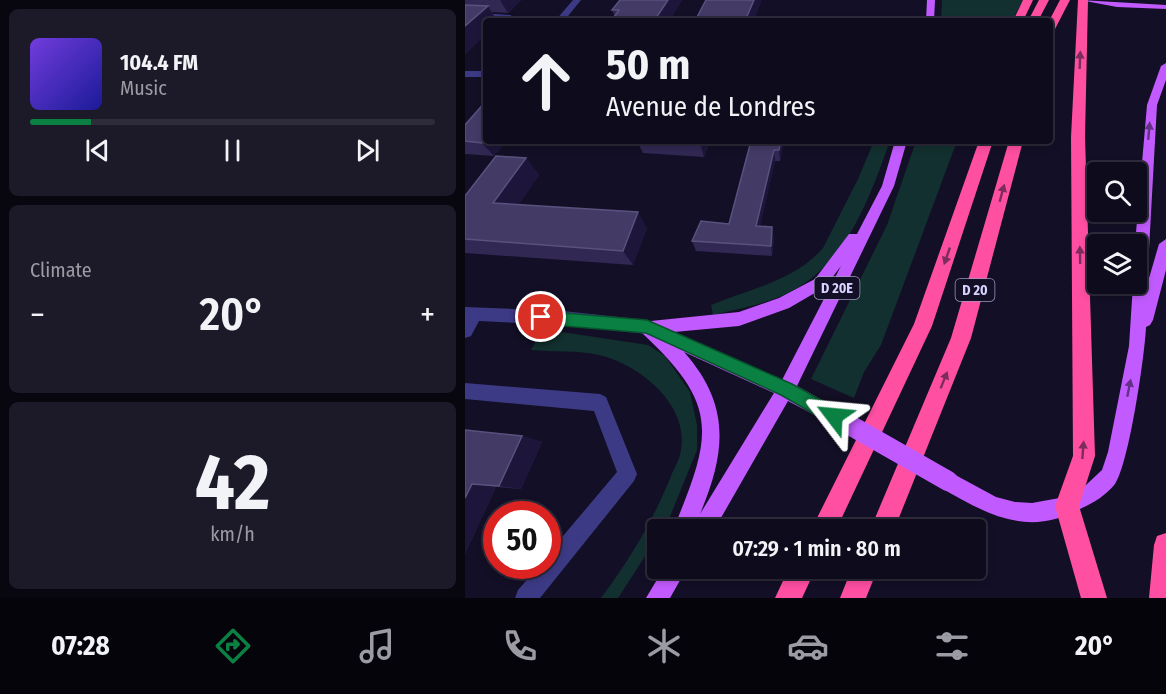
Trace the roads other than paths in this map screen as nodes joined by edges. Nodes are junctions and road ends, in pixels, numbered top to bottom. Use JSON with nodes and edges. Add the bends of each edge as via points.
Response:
{"nodes":[{"id":1,"x":577,"y":0,"type":"edge"},
{"id":2,"x":931,"y":0,"type":"edge"},
{"id":3,"x":1028,"y":0,"type":"edge"},
{"id":4,"x":1044,"y":0,"type":"edge"},
{"id":5,"x":1065,"y":0,"type":"edge"},
{"id":6,"x":1088,"y":1,"type":"edge"},
{"id":7,"x":1166,"y":7,"type":"edge"},
{"id":8,"x":465,"y":15,"type":"edge"},
{"id":9,"x":510,"y":18,"type":"edge"},
{"id":10,"x":562,"y":18,"type":"edge"},
{"id":11,"x":930,"y":18,"type":"edge"},
{"id":12,"x":1019,"y":18,"type":"edge"},
{"id":13,"x":1035,"y":18,"type":"edge"},
{"id":14,"x":1053,"y":23,"type":"edge"},
{"id":15,"x":1166,"y":66,"type":"edge"},
{"id":16,"x":465,"y":74,"type":"edge"},
{"id":17,"x":483,"y":74,"type":"edge"},
{"id":18,"x":900,"y":144,"type":"edge"},
{"id":19,"x":978,"y":144,"type":"edge"},
{"id":20,"x":985,"y":144,"type":"edge"},
{"id":21,"x":1015,"y":144,"type":"edge"},
{"id":22,"x":888,"y":186,"type":"junction"},
{"id":23,"x":963,"y":211,"type":"junction"},
{"id":24,"x":1166,"y":244,"type":"edge"},
{"id":25,"x":470,"y":314,"type":"edge"},
{"id":26,"x":647,"y":327,"type":"junction"},
{"id":27,"x":465,"y":332,"type":"edge"},
{"id":28,"x":1137,"y":346,"type":"junction"},
{"id":29,"x":465,"y":390,"type":"edge"},
{"id":30,"x":786,"y":390,"type":"junction"},
{"id":31,"x":1067,"y":506,"type":"junction"},
{"id":32,"x":688,"y":519,"type":"edge"},
{"id":33,"x":709,"y":519,"type":"edge"},
{"id":34,"x":828,"y":519,"type":"edge"},
{"id":35,"x":887,"y":519,"type":"edge"},
{"id":36,"x":1166,"y":545,"type":"edge"},
{"id":37,"x":660,"y":579,"type":"edge"},
{"id":38,"x":670,"y":579,"type":"edge"},
{"id":39,"x":798,"y":579,"type":"edge"},
{"id":40,"x":860,"y":579,"type":"edge"},
{"id":41,"x":526,"y":598,"type":"edge"},
{"id":42,"x":651,"y":598,"type":"edge"},
{"id":43,"x":657,"y":598,"type":"edge"},
{"id":44,"x":788,"y":598,"type":"edge"},
{"id":45,"x":852,"y":598,"type":"edge"},
{"id":46,"x":1094,"y":598,"type":"edge"},
{"id":47,"x":1162,"y":598,"type":"edge"}],
"edges":[{"from":1,"to":10,"type":"street"},
{"from":2,"to":11,"type":"main road"},
{"from":3,"to":12,"type":"highway"},
{"from":4,"to":13,"type":"highway"},
{"from":5,"to":14,"type":"highway"},
{"from":6,"to":7,"type":"main road"},
{"from":31,"to":6,"type":"highway","one_way":true,"via":[[1083,456],[1077,137]]},
{"from":8,"to":9,"type":"street"},
{"from":28,"to":15,"type":"main road","one_way":true,"via":[[1151,114]]},
{"from":16,"to":17,"type":"street"},
{"from":18,"to":22,"type":"main road","number":"D 20E"},
{"from":19,"to":23,"type":"highway"},
{"from":20,"to":23,"type":"highway","number":"D 20"},
{"from":35,"to":21,"type":"highway","number":"D 20","one_way":true,"via":[[961,338]]},
{"from":22,"to":26,"type":"main road","via":[[820,282],[784,303],[739,319]]},
{"from":22,"to":30,"type":"main road","number":"D 20E"},
{"from":23,"to":34,"type":"highway","number":"D 20","one_way":true,"via":[[923,326]]},
{"from":24,"to":28,"type":"main road"},
{"from":25,"to":26,"type":"street"},
{"from":25,"to":27,"type":"street"},
{"from":26,"to":30,"type":"main road"},
{"from":26,"to":32,"type":"main road","via":[[682,361],[703,392],[714,430],[711,456]]},
{"from":31,"to":28,"type":"main road","one_way":true,"via":[[1093,492],[1109,476]]},
{"from":29,"to":41,"type":"street","via":[[600,403],[627,474]]},
{"from":30,"to":31,"type":"main road","bridge":true,"via":[[993,506],[1032,513]]},
{"from":30,"to":33,"type":"main road","number":"D 20E"},
{"from":31,"to":46,"type":"highway"},
{"from":36,"to":47,"type":"highway"},
{"from":37,"to":42,"type":"main road"},
{"from":38,"to":43,"type":"main road"},
{"from":39,"to":44,"type":"highway"},
{"from":40,"to":45,"type":"highway"}]}
